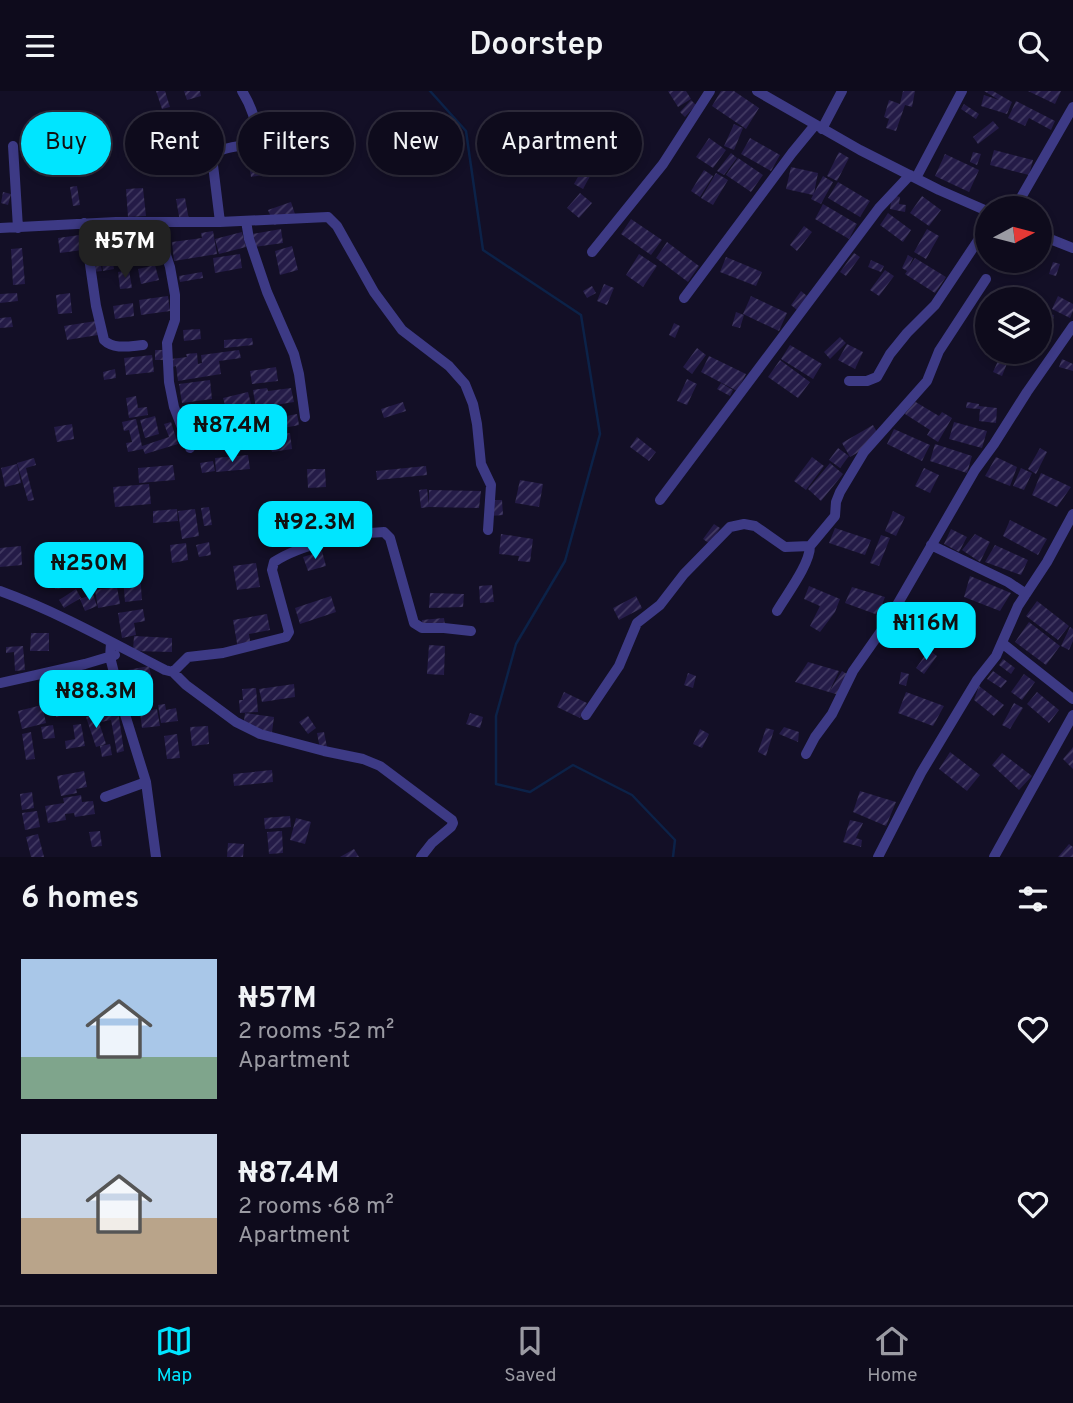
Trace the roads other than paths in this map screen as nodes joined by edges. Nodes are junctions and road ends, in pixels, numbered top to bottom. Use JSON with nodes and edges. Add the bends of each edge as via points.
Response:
{"nodes":[{"id":1,"x":242,"y":91,"type":"edge"},
{"id":2,"x":710,"y":91,"type":"edge"},
{"id":3,"x":757,"y":91,"type":"edge"},
{"id":4,"x":842,"y":91,"type":"edge"},
{"id":5,"x":962,"y":91,"type":"edge"},
{"id":6,"x":1073,"y":107,"type":"edge"},
{"id":7,"x":818,"y":127,"type":"junction"},
{"id":8,"x":13,"y":146,"type":"dead end"},
{"id":9,"x":913,"y":177,"type":"junction"},
{"id":10,"x":1022,"y":196,"type":"edge"},
{"id":11,"x":975,"y":205,"type":"edge"},
{"id":12,"x":246,"y":221,"type":"junction"},
{"id":13,"x":155,"y":222,"type":"junction"},
{"id":14,"x":220,"y":222,"type":"junction"},
{"id":15,"x":84,"y":223,"type":"junction"},
{"id":16,"x":0,"y":228,"type":"edge"},
{"id":17,"x":18,"y":228,"type":"junction"},
{"id":18,"x":1052,"y":240,"type":"edge"},
{"id":19,"x":975,"y":245,"type":"edge"},
{"id":20,"x":1073,"y":248,"type":"edge"},
{"id":21,"x":592,"y":252,"type":"dead end"},
{"id":22,"x":986,"y":279,"type":"dead end"},
{"id":23,"x":684,"y":298,"type":"dead end"},
{"id":24,"x":1073,"y":326,"type":"edge"},
{"id":25,"x":143,"y":345,"type":"dead end"},
{"id":26,"x":849,"y":381,"type":"dead end"},
{"id":27,"x":306,"y":417,"type":"dead end"},
{"id":28,"x":191,"y":448,"type":"dead end"},
{"id":29,"x":660,"y":499,"type":"dead end"},
{"id":30,"x":1073,"y":514,"type":"edge"},
{"id":31,"x":488,"y":530,"type":"dead end"},
{"id":32,"x":931,"y":545,"type":"junction"},
{"id":33,"x":810,"y":546,"type":"junction"},
{"id":34,"x":0,"y":591,"type":"edge"},
{"id":35,"x":1026,"y":594,"type":"junction"},
{"id":36,"x":777,"y":611,"type":"dead end"},
{"id":37,"x":471,"y":631,"type":"dead end"},
{"id":38,"x":111,"y":643,"type":"junction"},
{"id":39,"x":1002,"y":643,"type":"junction"},
{"id":40,"x":128,"y":651,"type":"junction"},
{"id":41,"x":110,"y":657,"type":"junction"},
{"id":42,"x":173,"y":673,"type":"junction"},
{"id":43,"x":0,"y":683,"type":"edge"},
{"id":44,"x":1073,"y":699,"type":"edge"},
{"id":45,"x":586,"y":715,"type":"dead end"},
{"id":46,"x":1073,"y":715,"type":"edge"},
{"id":47,"x":806,"y":754,"type":"dead end"},
{"id":48,"x":146,"y":782,"type":"junction"},
{"id":49,"x":105,"y":797,"type":"dead end"},
{"id":50,"x":156,"y":857,"type":"edge"},
{"id":51,"x":421,"y":857,"type":"edge"},
{"id":52,"x":878,"y":857,"type":"edge"},
{"id":53,"x":995,"y":857,"type":"edge"}],
"edges":[{"from":1,"to":14,"type":"street","via":[[256,120],[258,140],[219,150],[212,157]]},
{"from":2,"to":21,"type":"street","via":[[663,164]]},
{"from":3,"to":7,"type":"street"},
{"from":4,"to":7,"type":"street"},
{"from":5,"to":9,"type":"street"},
{"from":6,"to":10,"type":"street"},
{"from":7,"to":9,"type":"street"},
{"from":7,"to":23,"type":"street","via":[[792,153]]},
{"from":8,"to":17,"type":"street"},
{"from":9,"to":11,"type":"street"},
{"from":9,"to":29,"type":"street","via":[[880,208]]},
{"from":12,"to":14,"type":"street"},
{"from":12,"to":27,"type":"street","via":[[267,292],[294,354]]},
{"from":12,"to":31,"type":"street","via":[[328,217],[402,330],[449,366],[464,384],[473,404],[481,464],[491,485]]},
{"from":13,"to":14,"type":"street"},
{"from":13,"to":15,"type":"street"},
{"from":13,"to":28,"type":"street","via":[[175,295],[175,320],[167,343],[169,382]]},
{"from":15,"to":17,"type":"street"},
{"from":15,"to":25,"type":"street","via":[[104,340],[113,346]]},
{"from":16,"to":17,"type":"street"},
{"from":18,"to":20,"type":"street"},
{"from":19,"to":26,"type":"street","via":[[935,305],[907,333],[877,376]]},
{"from":22,"to":33,"type":"street","via":[[939,351],[927,381],[864,452],[840,492],[835,516]]},
{"from":24,"to":32,"type":"street","via":[[975,470]]},
{"from":30,"to":35,"type":"street"},
{"from":32,"to":35,"type":"street"},
{"from":32,"to":47,"type":"street"},
{"from":33,"to":36,"type":"street","via":[[807,560]]},
{"from":33,"to":45,"type":"street","via":[[785,547],[755,526],[730,527],[684,573],[660,605],[637,623],[619,666]]},
{"from":34,"to":38,"type":"street"},
{"from":35,"to":39,"type":"street"},
{"from":37,"to":42,"type":"street","via":[[422,628],[414,623],[390,538],[384,532],[374,532],[335,539],[274,562],[272,570],[289,632],[286,638],[188,657]]},
{"from":38,"to":40,"type":"street"},
{"from":38,"to":41,"type":"street"},
{"from":39,"to":44,"type":"street"},
{"from":39,"to":52,"type":"street","via":[[922,773]]},
{"from":40,"to":41,"type":"street"},
{"from":40,"to":42,"type":"street"},
{"from":41,"to":43,"type":"street"},
{"from":41,"to":48,"type":"street"},
{"from":42,"to":51,"type":"street","via":[[236,722],[256,732],[365,759],[439,809],[453,823]]},
{"from":46,"to":53,"type":"street"},
{"from":48,"to":49,"type":"street"},
{"from":48,"to":50,"type":"street"}]}
